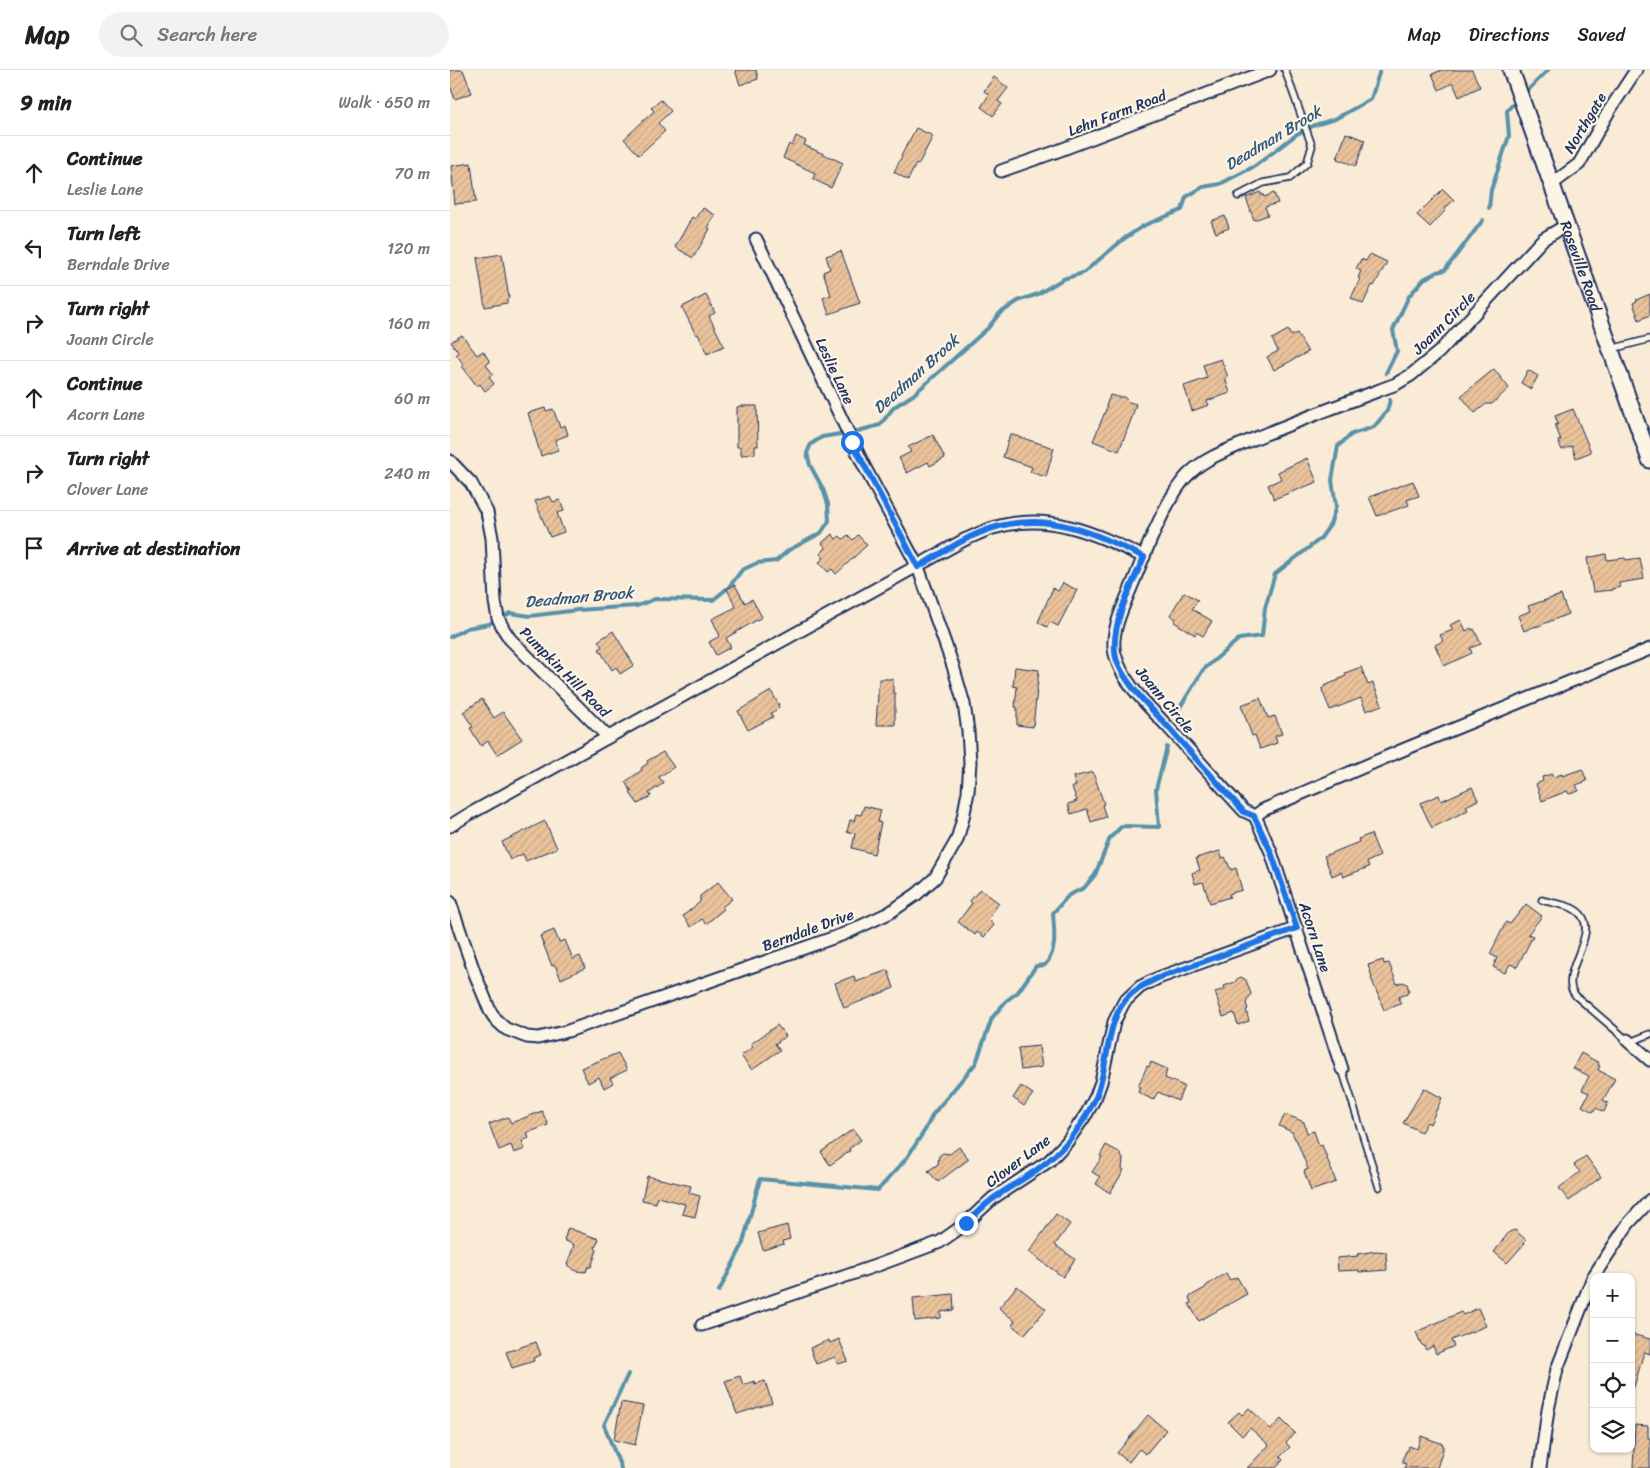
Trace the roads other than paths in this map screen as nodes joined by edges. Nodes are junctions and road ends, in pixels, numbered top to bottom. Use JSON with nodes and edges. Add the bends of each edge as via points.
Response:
{"nodes":[{"id":1,"x":1270,"y":70,"type":"edge"},
{"id":2,"x":1286,"y":70,"type":"edge"},
{"id":3,"x":1511,"y":70,"type":"edge"},
{"id":4,"x":1636,"y":70,"type":"edge"},
{"id":5,"x":1001,"y":171,"type":"dead end"},
{"id":6,"x":1552,"y":184,"type":"junction"},
{"id":7,"x":1238,"y":196,"type":"dead end"},
{"id":8,"x":1567,"y":225,"type":"junction"},
{"id":9,"x":756,"y":240,"type":"dead end"},
{"id":10,"x":1650,"y":339,"type":"edge"},
{"id":11,"x":1611,"y":349,"type":"junction"},
{"id":12,"x":1650,"y":460,"type":"edge"},
{"id":13,"x":450,"y":461,"type":"edge"},
{"id":14,"x":1144,"y":557,"type":"junction"},
{"id":15,"x":918,"y":567,"type":"junction"},
{"id":16,"x":1650,"y":649,"type":"edge"},
{"id":17,"x":608,"y":737,"type":"junction"},
{"id":18,"x":1254,"y":816,"type":"junction"},
{"id":19,"x":450,"y":826,"type":"edge"},
{"id":20,"x":1542,"y":900,"type":"dead end"},
{"id":21,"x":450,"y":902,"type":"edge"},
{"id":22,"x":1297,"y":928,"type":"junction"},
{"id":23,"x":1650,"y":1034,"type":"edge"},
{"id":24,"x":1627,"y":1040,"type":"junction"},
{"id":25,"x":1650,"y":1060,"type":"edge"},
{"id":26,"x":1342,"y":1069,"type":"joint"},
{"id":27,"x":1378,"y":1187,"type":"dead end"},
{"id":28,"x":1650,"y":1200,"type":"edge"},
{"id":29,"x":702,"y":1325,"type":"dead end"},
{"id":30,"x":1540,"y":1468,"type":"edge"}],
"edges":[{"from":1,"to":5,"type":"street","name":"Lehn Farm Road"},
{"from":2,"to":7,"type":"lane","via":[[1312,146],[1307,163],[1290,178],[1263,183]]},
{"from":3,"to":6,"type":"street","name":"Roseville Road"},
{"from":4,"to":6,"type":"street","name":"Northgate","via":[[1579,164]]},
{"from":6,"to":8,"type":"street","name":"Roseville Road"},
{"from":8,"to":11,"type":"street","name":"Roseville Road"},
{"from":8,"to":14,"type":"street","name":"Joann Circle","via":[[1543,239],[1439,352],[1411,375],[1396,384],[1229,450],[1191,472],[1179,486]]},
{"from":9,"to":15,"type":"street","name":"Leslie Lane","via":[[852,442]]},
{"from":10,"to":11,"type":"lane"},
{"from":11,"to":12,"type":"street","name":"Roseville Road"},
{"from":13,"to":17,"type":"street","name":"Pumpkin Hill Road","via":[[471,484],[486,512],[492,538],[495,602],[504,630]]},
{"from":14,"to":15,"type":"street","via":[[1065,525],[1015,523],[992,528],[964,540]]},
{"from":14,"to":18,"type":"street","name":"Joann Circle","via":[[1116,628],[1115,653],[1121,670],[1149,707],[1244,812]]},
{"from":15,"to":17,"type":"street"},
{"from":15,"to":21,"type":"street","name":"Berndale Drive","via":[[964,704],[970,762],[968,792],[957,840],[935,878],[917,894],[889,913],[844,934],[568,1031],[538,1038],[527,1038],[506,1029],[490,1011]]},
{"from":16,"to":18,"type":"street","via":[[1405,749]]},
{"from":17,"to":19,"type":"street"},
{"from":18,"to":22,"type":"street","name":"Acorn Lane","via":[[1271,852]]},
{"from":20,"to":24,"type":"lane","via":[[1573,909],[1583,917],[1587,927],[1572,973],[1572,990]]},
{"from":22,"to":26,"type":"street","name":"Acorn Lane"},
{"from":22,"to":29,"type":"street","name":"Clover Lane","via":[[1140,987],[1124,1002],[1114,1022],[1096,1096],[1067,1142],[1049,1161],[993,1198],[940,1242]]},
{"from":23,"to":24,"type":"lane"},
{"from":24,"to":25,"type":"street"},
{"from":26,"to":27,"type":"lane"},
{"from":28,"to":30,"type":"street","via":[[1628,1224],[1593,1277],[1557,1369]]}]}
